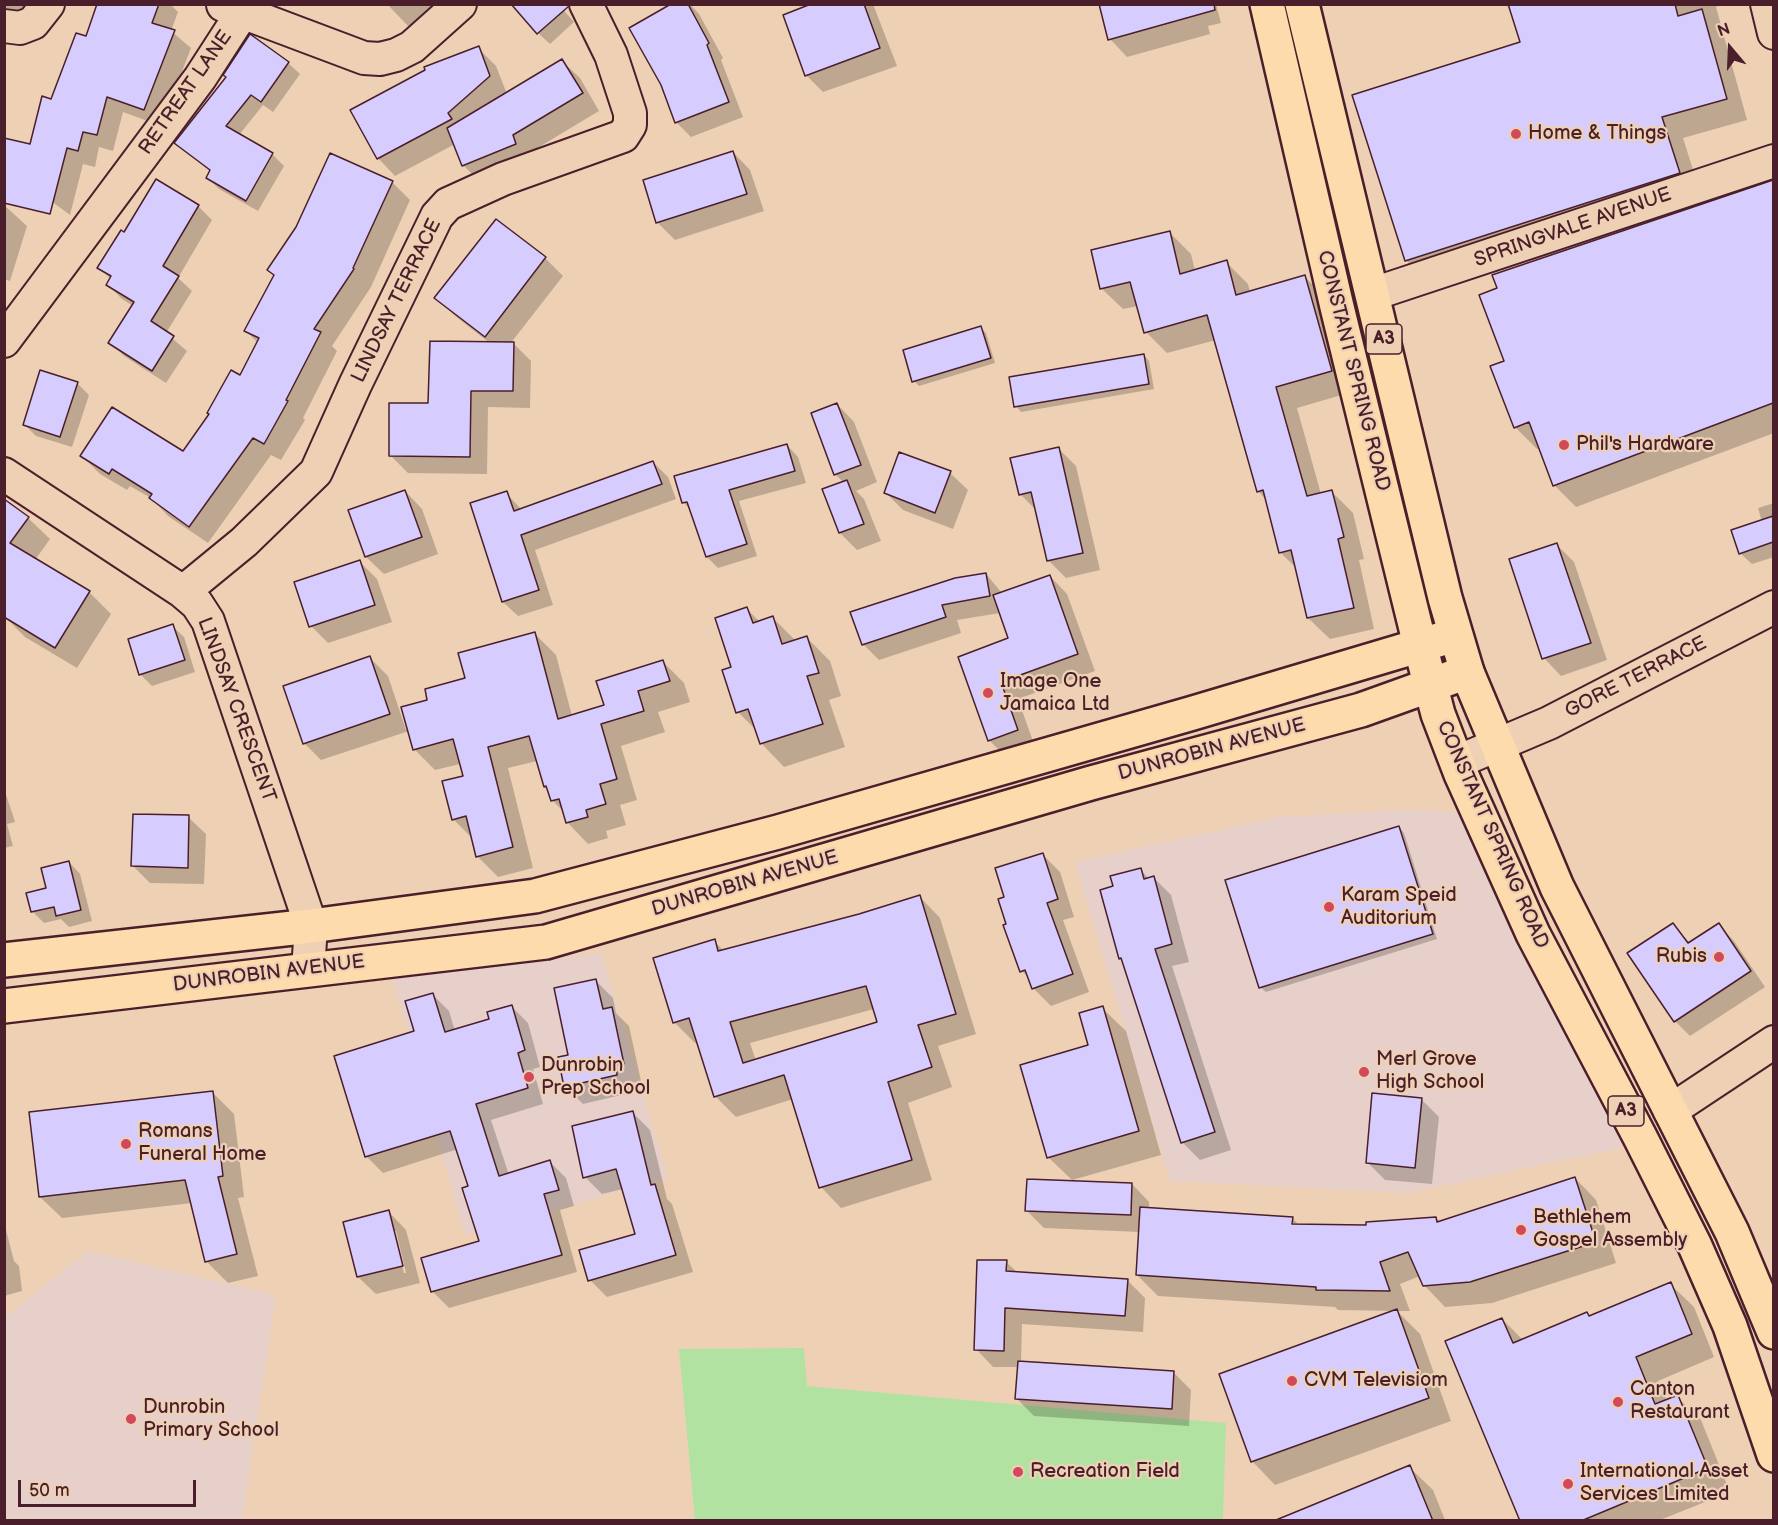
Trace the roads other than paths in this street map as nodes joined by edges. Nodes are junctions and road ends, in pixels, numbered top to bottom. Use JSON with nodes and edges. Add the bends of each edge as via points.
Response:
{"nodes":[{"id":1,"x":48,"y":4,"type":"edge"},
{"id":2,"x":460,"y":4,"type":"edge"},
{"id":3,"x":586,"y":4,"type":"edge"},
{"id":4,"x":1267,"y":4,"type":"edge"},
{"id":5,"x":1302,"y":4,"type":"edge"},
{"id":6,"x":1767,"y":4,"type":"edge"},
{"id":7,"x":232,"y":9,"type":"edge"},
{"id":8,"x":4,"y":26,"type":"edge"},
{"id":9,"x":1773,"y":33,"type":"edge"},
{"id":10,"x":1773,"y":160,"type":"edge"},
{"id":11,"x":1373,"y":294,"type":"junction"},
{"id":12,"x":4,"y":341,"type":"edge"},
{"id":13,"x":4,"y":474,"type":"edge"},
{"id":14,"x":183,"y":592,"type":"junction"},
{"id":15,"x":1773,"y":607,"type":"edge"},
{"id":16,"x":1455,"y":635,"type":"junction"},
{"id":17,"x":1420,"y":645,"type":"junction"},
{"id":18,"x":1467,"y":672,"type":"junction"},
{"id":19,"x":1430,"y":685,"type":"junction"},
{"id":20,"x":1498,"y":746,"type":"junction"},
{"id":21,"x":1457,"y":762,"type":"junction"},
{"id":22,"x":311,"y":926,"type":"junction"},
{"id":23,"x":4,"y":960,"type":"edge"},
{"id":24,"x":308,"y":970,"type":"junction"},
{"id":25,"x":4,"y":1006,"type":"edge"},
{"id":26,"x":1773,"y":1042,"type":"edge"},
{"id":27,"x":1670,"y":1111,"type":"junction"},
{"id":28,"x":1773,"y":1332,"type":"edge"},
{"id":29,"x":1773,"y":1455,"type":"edge"}],
"edges":[{"from":1,"to":8,"type":"street","via":[[33,23],[20,28]]},
{"from":2,"to":7,"type":"street","name":"RETREAT LANE","via":[[412,47],[380,59],[364,58]]},
{"from":3,"to":14,"type":"street","name":"LINDSAY TERRACE","via":[[611,55],[630,113],[630,125],[623,136],[503,179],[448,204],[438,216],[316,471],[244,542]]},
{"from":4,"to":17,"type":"main road","name":"CONSTANT SPRING ROAD","number":"A3"},
{"from":5,"to":11,"type":"main road","name":"CONSTANT SPRING ROAD","number":"A3"},
{"from":6,"to":9,"type":"street"},
{"from":7,"to":12,"type":"street","name":"RETREAT LANE","via":[[200,78]]},
{"from":10,"to":11,"type":"street","name":"SPRINGVALE AVENUE"},
{"from":11,"to":16,"type":"main road","name":"CONSTANT SPRING ROAD","number":"A3"},
{"from":13,"to":14,"type":"street","name":"LINDSAY CRESCENT"},
{"from":14,"to":22,"type":"street","name":"LINDSAY CRESCENT","via":[[208,621]]},
{"from":15,"to":20,"type":"street","name":"GORE TERRACE"},
{"from":16,"to":17,"type":"main road","name":"DUNROBIN AVENUE"},
{"from":16,"to":18,"type":"main road","name":"CONSTANT SPRING ROAD","number":"A3"},
{"from":17,"to":19,"type":"main road","name":"CONSTANT SPRING ROAD","number":"A3"},
{"from":17,"to":22,"type":"main road","name":"DUNROBIN AVENUE","via":[[778,832],[535,896]]},
{"from":18,"to":19,"type":"main road","name":"DUNROBIN AVENUE"},
{"from":18,"to":20,"type":"main road","name":"CONSTANT SPRING ROAD","number":"A3"},
{"from":19,"to":21,"type":"main road","name":"CONSTANT SPRING ROAD","number":"A3"},
{"from":19,"to":24,"type":"main road","name":"DUNROBIN AVENUE","via":[[1361,710],[1092,783],[546,942]]},
{"from":20,"to":21,"type":"street","name":"GORE TERRACE"},
{"from":20,"to":27,"type":"main road","name":"CONSTANT SPRING ROAD","number":"A3","via":[[1557,887]]},
{"from":21,"to":29,"type":"main road","name":"CONSTANT SPRING ROAD","number":"A3","via":[[1533,934],[1695,1246],[1730,1326]]},
{"from":22,"to":23,"type":"main road","name":"DUNROBIN AVENUE"},
{"from":22,"to":24,"type":"street","name":"LINDSAY CRESCENT"},
{"from":24,"to":25,"type":"main road","name":"DUNROBIN AVENUE"},
{"from":26,"to":27,"type":"street"},
{"from":27,"to":28,"type":"main road","name":"CONSTANT SPRING ROAD","number":"A3","via":[[1732,1232]]}]}
